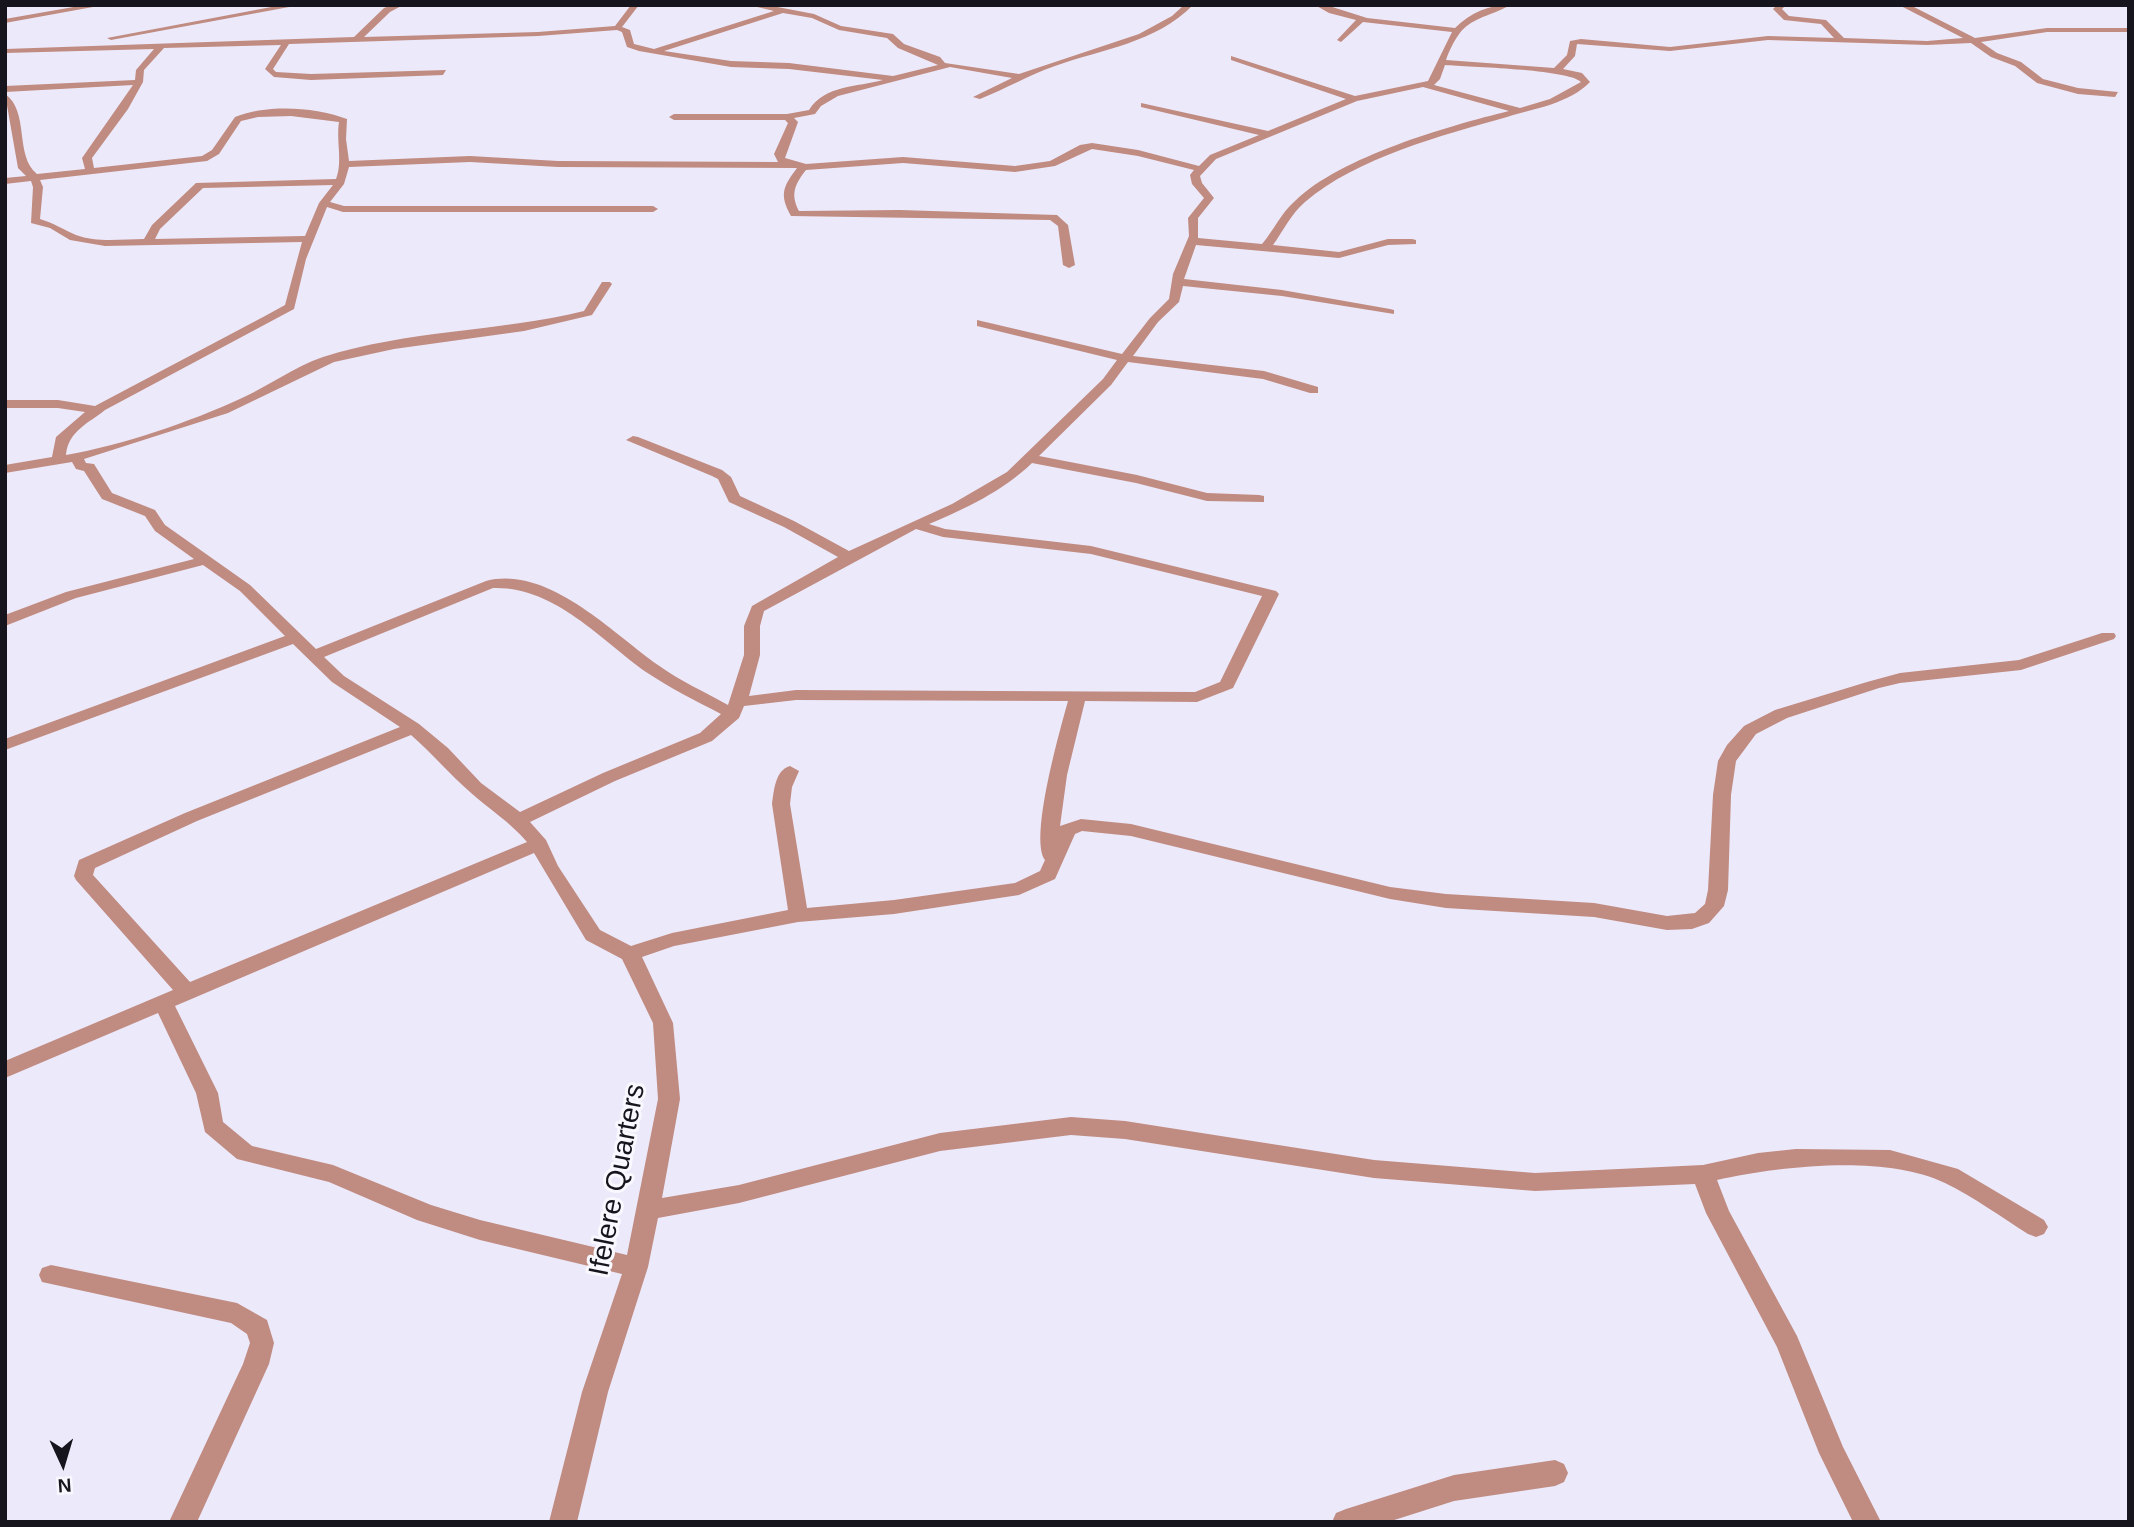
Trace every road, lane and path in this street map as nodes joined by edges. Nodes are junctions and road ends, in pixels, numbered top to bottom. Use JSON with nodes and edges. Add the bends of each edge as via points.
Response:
{"nodes":[{"id":1,"x":100,"y":5,"type":"edge"},
{"id":2,"x":296,"y":5,"type":"edge"},
{"id":3,"x":399,"y":5,"type":"edge"},
{"id":4,"x":635,"y":5,"type":"edge"},
{"id":5,"x":753,"y":5,"type":"edge"},
{"id":6,"x":807,"y":5,"type":"edge"},
{"id":7,"x":1189,"y":5,"type":"edge"},
{"id":8,"x":1319,"y":5,"type":"edge"},
{"id":9,"x":1507,"y":5,"type":"edge"},
{"id":10,"x":1782,"y":5,"type":"edge"},
{"id":11,"x":1903,"y":5,"type":"edge"},
{"id":12,"x":784,"y":9,"type":"junction"},
{"id":13,"x":1363,"y":17,"type":"junction"},
{"id":14,"x":5,"y":20,"type":"edge"},
{"id":15,"x":617,"y":28,"type":"junction"},
{"id":16,"x":1456,"y":30,"type":"junction"},
{"id":17,"x":2129,"y":30,"type":"edge"},
{"id":18,"x":357,"y":38,"type":"junction"},
{"id":19,"x":1341,"y":40,"type":"dead end"},
{"id":20,"x":1841,"y":40,"type":"junction"},
{"id":21,"x":1973,"y":40,"type":"junction"},
{"id":22,"x":287,"y":41,"type":"junction"},
{"id":23,"x":163,"y":44,"type":"junction"},
{"id":24,"x":85,"y":46,"type":"junction"},
{"id":25,"x":5,"y":51,"type":"edge"},
{"id":26,"x":654,"y":51,"type":"junction"},
{"id":27,"x":1234,"y":58,"type":"dead end"},
{"id":28,"x":1568,"y":59,"type":"junction"},
{"id":29,"x":1441,"y":62,"type":"junction"},
{"id":30,"x":943,"y":65,"type":"junction"},
{"id":31,"x":1559,"y":71,"type":"junction"},
{"id":32,"x":443,"y":72,"type":"dead end"},
{"id":33,"x":1579,"y":75,"type":"junction"},
{"id":34,"x":1020,"y":77,"type":"junction"},
{"id":35,"x":893,"y":79,"type":"junction"},
{"id":36,"x":139,"y":82,"type":"junction"},
{"id":37,"x":1424,"y":85,"type":"junction"},
{"id":38,"x":5,"y":89,"type":"edge"},
{"id":39,"x":2115,"y":94,"type":"dead end"},
{"id":40,"x":5,"y":97,"type":"edge"},
{"id":41,"x":977,"y":97,"type":"dead end"},
{"id":42,"x":1354,"y":99,"type":"junction"},
{"id":43,"x":1144,"y":105,"type":"dead end"},
{"id":44,"x":1517,"y":110,"type":"junction"},
{"id":45,"x":674,"y":117,"type":"dead end"},
{"id":46,"x":788,"y":117,"type":"junction"},
{"id":47,"x":1268,"y":134,"type":"junction"},
{"id":48,"x":789,"y":163,"type":"junction"},
{"id":49,"x":346,"y":164,"type":"junction"},
{"id":50,"x":804,"y":167,"type":"junction"},
{"id":51,"x":1201,"y":169,"type":"junction"},
{"id":52,"x":90,"y":170,"type":"junction"},
{"id":53,"x":34,"y":177,"type":"junction"},
{"id":54,"x":5,"y":181,"type":"edge"},
{"id":55,"x":340,"y":182,"type":"junction"},
{"id":56,"x":324,"y":203,"type":"junction"},
{"id":57,"x":653,"y":209,"type":"dead end"},
{"id":58,"x":309,"y":239,"type":"junction"},
{"id":59,"x":1192,"y":241,"type":"junction"},
{"id":60,"x":147,"y":243,"type":"junction"},
{"id":61,"x":1412,"y":243,"type":"dead end"},
{"id":62,"x":1265,"y":248,"type":"junction"},
{"id":63,"x":1069,"y":265,"type":"dead end"},
{"id":64,"x":1178,"y":282,"type":"junction"},
{"id":65,"x":606,"y":284,"type":"dead end"},
{"id":66,"x":1390,"y":312,"type":"dead end"},
{"id":67,"x":981,"y":323,"type":"dead end"},
{"id":68,"x":1123,"y":358,"type":"junction"},
{"id":69,"x":1314,"y":390,"type":"dead end"},
{"id":70,"x":5,"y":404,"type":"edge"},
{"id":71,"x":99,"y":410,"type":"junction"},
{"id":72,"x":633,"y":440,"type":"dead end"},
{"id":73,"x":76,"y":457,"type":"junction"},
{"id":74,"x":1028,"y":458,"type":"junction"},
{"id":75,"x":58,"y":460,"type":"junction"},
{"id":76,"x":5,"y":469,"type":"edge"},
{"id":77,"x":1259,"y":499,"type":"dead end"},
{"id":78,"x":915,"y":524,"type":"junction"},
{"id":79,"x":849,"y":557,"type":"junction"},
{"id":80,"x":207,"y":560,"type":"junction"},
{"id":81,"x":5,"y":621,"type":"edge"},
{"id":82,"x":2108,"y":636,"type":"dead end"},
{"id":83,"x":296,"y":637,"type":"junction"},
{"id":84,"x":314,"y":655,"type":"junction"},
{"id":85,"x":1078,"y":695,"type":"junction"},
{"id":86,"x":736,"y":708,"type":"junction"},
{"id":87,"x":413,"y":728,"type":"junction"},
{"id":88,"x":5,"y":745,"type":"edge"},
{"id":89,"x":790,"y":771,"type":"dead end"},
{"id":90,"x":518,"y":820,"type":"junction"},
{"id":91,"x":539,"y":844,"type":"junction"},
{"id":92,"x":1051,"y":860,"type":"junction"},
{"id":93,"x":798,"y":915,"type":"junction"},
{"id":94,"x":630,"y":954,"type":"junction"},
{"id":95,"x":187,"y":992,"type":"junction"},
{"id":96,"x":163,"y":1003,"type":"junction"},
{"id":97,"x":5,"y":1070,"type":"edge"},
{"id":98,"x":1703,"y":1174,"type":"junction"},
{"id":99,"x":648,"y":1210,"type":"junction"},
{"id":100,"x":2036,"y":1227,"type":"dead end"},
{"id":101,"x":636,"y":1267,"type":"junction"},
{"id":102,"x":51,"y":1275,"type":"dead end"},
{"id":103,"x":1555,"y":1473,"type":"dead end"},
{"id":104,"x":183,"y":1522,"type":"edge"},
{"id":105,"x":563,"y":1522,"type":"edge"},
{"id":106,"x":1346,"y":1522,"type":"edge"},
{"id":107,"x":1867,"y":1522,"type":"edge"}],
"edges":[{"from":1,"to":14,"type":"street"},
{"from":2,"to":24,"type":"street","via":[[136,32]]},
{"from":3,"to":18,"type":"street"},
{"from":4,"to":15,"type":"street"},
{"from":5,"to":12,"type":"street"},
{"from":6,"to":12,"type":"street"},
{"from":7,"to":34,"type":"street","via":[[1165,24]]},
{"from":8,"to":13,"type":"street"},
{"from":9,"to":16,"type":"street","via":[[1479,12]]},
{"from":10,"to":20,"type":"street","via":[[1777,9],[1785,17],[1823,22]]},
{"from":11,"to":21,"type":"street"},
{"from":12,"to":26,"type":"street"},
{"from":12,"to":30,"type":"street","via":[[838,28],[890,36]]},
{"from":13,"to":16,"type":"street"},
{"from":13,"to":19,"type":"street"},
{"from":15,"to":18,"type":"street"},
{"from":15,"to":26,"type":"street","via":[[629,33],[633,47]]},
{"from":16,"to":29,"type":"street"},
{"from":17,"to":21,"type":"street","via":[[2047,30]]},
{"from":18,"to":22,"type":"street"},
{"from":20,"to":21,"type":"street"},
{"from":20,"to":28,"type":"street","via":[[1768,38],[1670,49],[1581,41],[1573,43]]},
{"from":21,"to":39,"type":"street","via":[[2040,81]]},
{"from":22,"to":23,"type":"street"},
{"from":22,"to":32,"type":"street","via":[[269,69],[274,74]]},
{"from":23,"to":24,"type":"street"},
{"from":23,"to":36,"type":"street","via":[[139,71]]},
{"from":24,"to":25,"type":"street"},
{"from":26,"to":35,"type":"street","via":[[731,64]]},
{"from":27,"to":42,"type":"street"},
{"from":28,"to":31,"type":"street"},
{"from":28,"to":33,"type":"street"},
{"from":29,"to":31,"type":"street"},
{"from":29,"to":37,"type":"street","via":[[1436,79]]},
{"from":30,"to":34,"type":"street"},
{"from":30,"to":35,"type":"street"},
{"from":31,"to":33,"type":"street"},
{"from":33,"to":44,"type":"street","via":[[1586,82],[1569,95],[1539,108]]},
{"from":34,"to":41,"type":"street"},
{"from":35,"to":46,"type":"street","via":[[828,96],[812,112]]},
{"from":36,"to":38,"type":"street"},
{"from":36,"to":52,"type":"street","via":[[87,158]]},
{"from":37,"to":42,"type":"street"},
{"from":37,"to":44,"type":"street"},
{"from":40,"to":53,"type":"street","via":[[23,168]]},
{"from":42,"to":47,"type":"street"},
{"from":43,"to":47,"type":"street"},
{"from":44,"to":62,"type":"street","via":[[1444,132],[1324,184],[1284,218]]},
{"from":45,"to":46,"type":"street"},
{"from":46,"to":48,"type":"street","via":[[793,122],[779,154]]},
{"from":47,"to":51,"type":"street","via":[[1236,144]]},
{"from":48,"to":49,"type":"street","via":[[589,165],[470,159]]},
{"from":48,"to":50,"type":"street"},
{"from":49,"to":52,"type":"street","via":[[341,119],[260,113],[233,123],[211,157]]},
{"from":49,"to":55,"type":"street"},
{"from":50,"to":51,"type":"street","via":[[903,160],[1015,169],[1052,164],[1092,146]]},
{"from":50,"to":63,"type":"street","via":[[789,191],[789,208],[795,214],[1054,218],[1063,225]]},
{"from":51,"to":59,"type":"street","via":[[1196,179],[1209,198],[1193,218]]},
{"from":52,"to":53,"type":"street"},
{"from":53,"to":54,"type":"street"},
{"from":53,"to":60,"type":"street","via":[[38,187],[34,221],[74,238]]},
{"from":55,"to":56,"type":"street"},
{"from":55,"to":60,"type":"street","via":[[200,185],[156,227]]},
{"from":56,"to":57,"type":"street","via":[[343,209]]},
{"from":56,"to":58,"type":"street"},
{"from":58,"to":60,"type":"street"},
{"from":58,"to":71,"type":"street","via":[[290,307]]},
{"from":59,"to":62,"type":"street"},
{"from":59,"to":64,"type":"street"},
{"from":61,"to":62,"type":"street","via":[[1388,242],[1339,255]]},
{"from":64,"to":66,"type":"street","via":[[1282,293]]},
{"from":64,"to":68,"type":"street","via":[[1175,300]]},
{"from":65,"to":73,"type":"street","via":[[588,313],[519,328],[391,344],[327,360],[204,419]]},
{"from":67,"to":68,"type":"street"},
{"from":68,"to":69,"type":"street","via":[[1264,375]]},
{"from":68,"to":74,"type":"street","via":[[1107,382]]},
{"from":70,"to":71,"type":"street"},
{"from":71,"to":75,"type":"street","via":[[67,432],[60,442]]},
{"from":72,"to":79,"type":"street","via":[[717,473],[724,477],[734,499]]},
{"from":73,"to":75,"type":"street"},
{"from":73,"to":80,"type":"street","via":[[81,466],[89,467],[107,496],[150,513],[160,528]]},
{"from":74,"to":77,"type":"street","via":[[1207,497]]},
{"from":74,"to":78,"type":"street","via":[[1012,475]]},
{"from":75,"to":76,"type":"street"},
{"from":78,"to":79,"type":"street"},
{"from":78,"to":85,"type":"street","via":[[943,533],[1091,550],[1271,594],[1227,685],[1210,694]]},
{"from":79,"to":86,"type":"street","via":[[757,609],[752,655]]},
{"from":80,"to":81,"type":"street","via":[[71,595]]},
{"from":80,"to":83,"type":"street","via":[[245,588]]},
{"from":82,"to":92,"type":"street","via":[[2021,665],[1882,682],[1782,714],[1750,730],[1727,761],[1714,906],[1692,922],[1390,893],[1103,825],[1067,830]]},
{"from":83,"to":84,"type":"street"},
{"from":83,"to":88,"type":"street"},
{"from":84,"to":86,"type":"street","via":[[491,584],[511,582],[526,585],[599,625],[652,669]]},
{"from":84,"to":87,"type":"street","via":[[338,679]]},
{"from":85,"to":86,"type":"street","via":[[796,695]]},
{"from":85,"to":92,"type":"street","via":[[1051,809]]},
{"from":86,"to":90,"type":"street","via":[[706,737]]},
{"from":87,"to":90,"type":"street","via":[[475,788]]},
{"from":87,"to":95,"type":"street","via":[[86,864],[83,876]]},
{"from":89,"to":93,"type":"street","via":[[781,804]]},
{"from":90,"to":91,"type":"street"},
{"from":91,"to":94,"type":"street","via":[[593,935]]},
{"from":91,"to":95,"type":"street"},
{"from":92,"to":93,"type":"street","via":[[1048,875],[1019,889]]},
{"from":93,"to":94,"type":"street","via":[[672,940]]},
{"from":94,"to":99,"type":"street","name":"Ifelere Quarters","via":[[663,1023],[667,1054],[669,1099]]},
{"from":95,"to":96,"type":"street"},
{"from":96,"to":97,"type":"street"},
{"from":96,"to":101,"type":"street","via":[[207,1093],[213,1126],[245,1153],[333,1174],[425,1213],[480,1230]]},
{"from":98,"to":99,"type":"street","via":[[1623,1181],[1447,1177],[1071,1126],[940,1142],[752,1191]]},
{"from":98,"to":100,"type":"street","via":[[1796,1158],[1890,1159],[1950,1175]]},
{"from":98,"to":107,"type":"street","via":[[1718,1213],[1788,1344],[1832,1453]]},
{"from":99,"to":101,"type":"street","name":"Ifelere Quarters"},
{"from":101,"to":105,"type":"street","name":"Ifelere Quarters","via":[[595,1392]]},
{"from":102,"to":104,"type":"street","via":[[237,1314],[258,1328],[262,1343],[256,1364]]},
{"from":103,"to":106,"type":"street","via":[[1454,1488]]}]}
